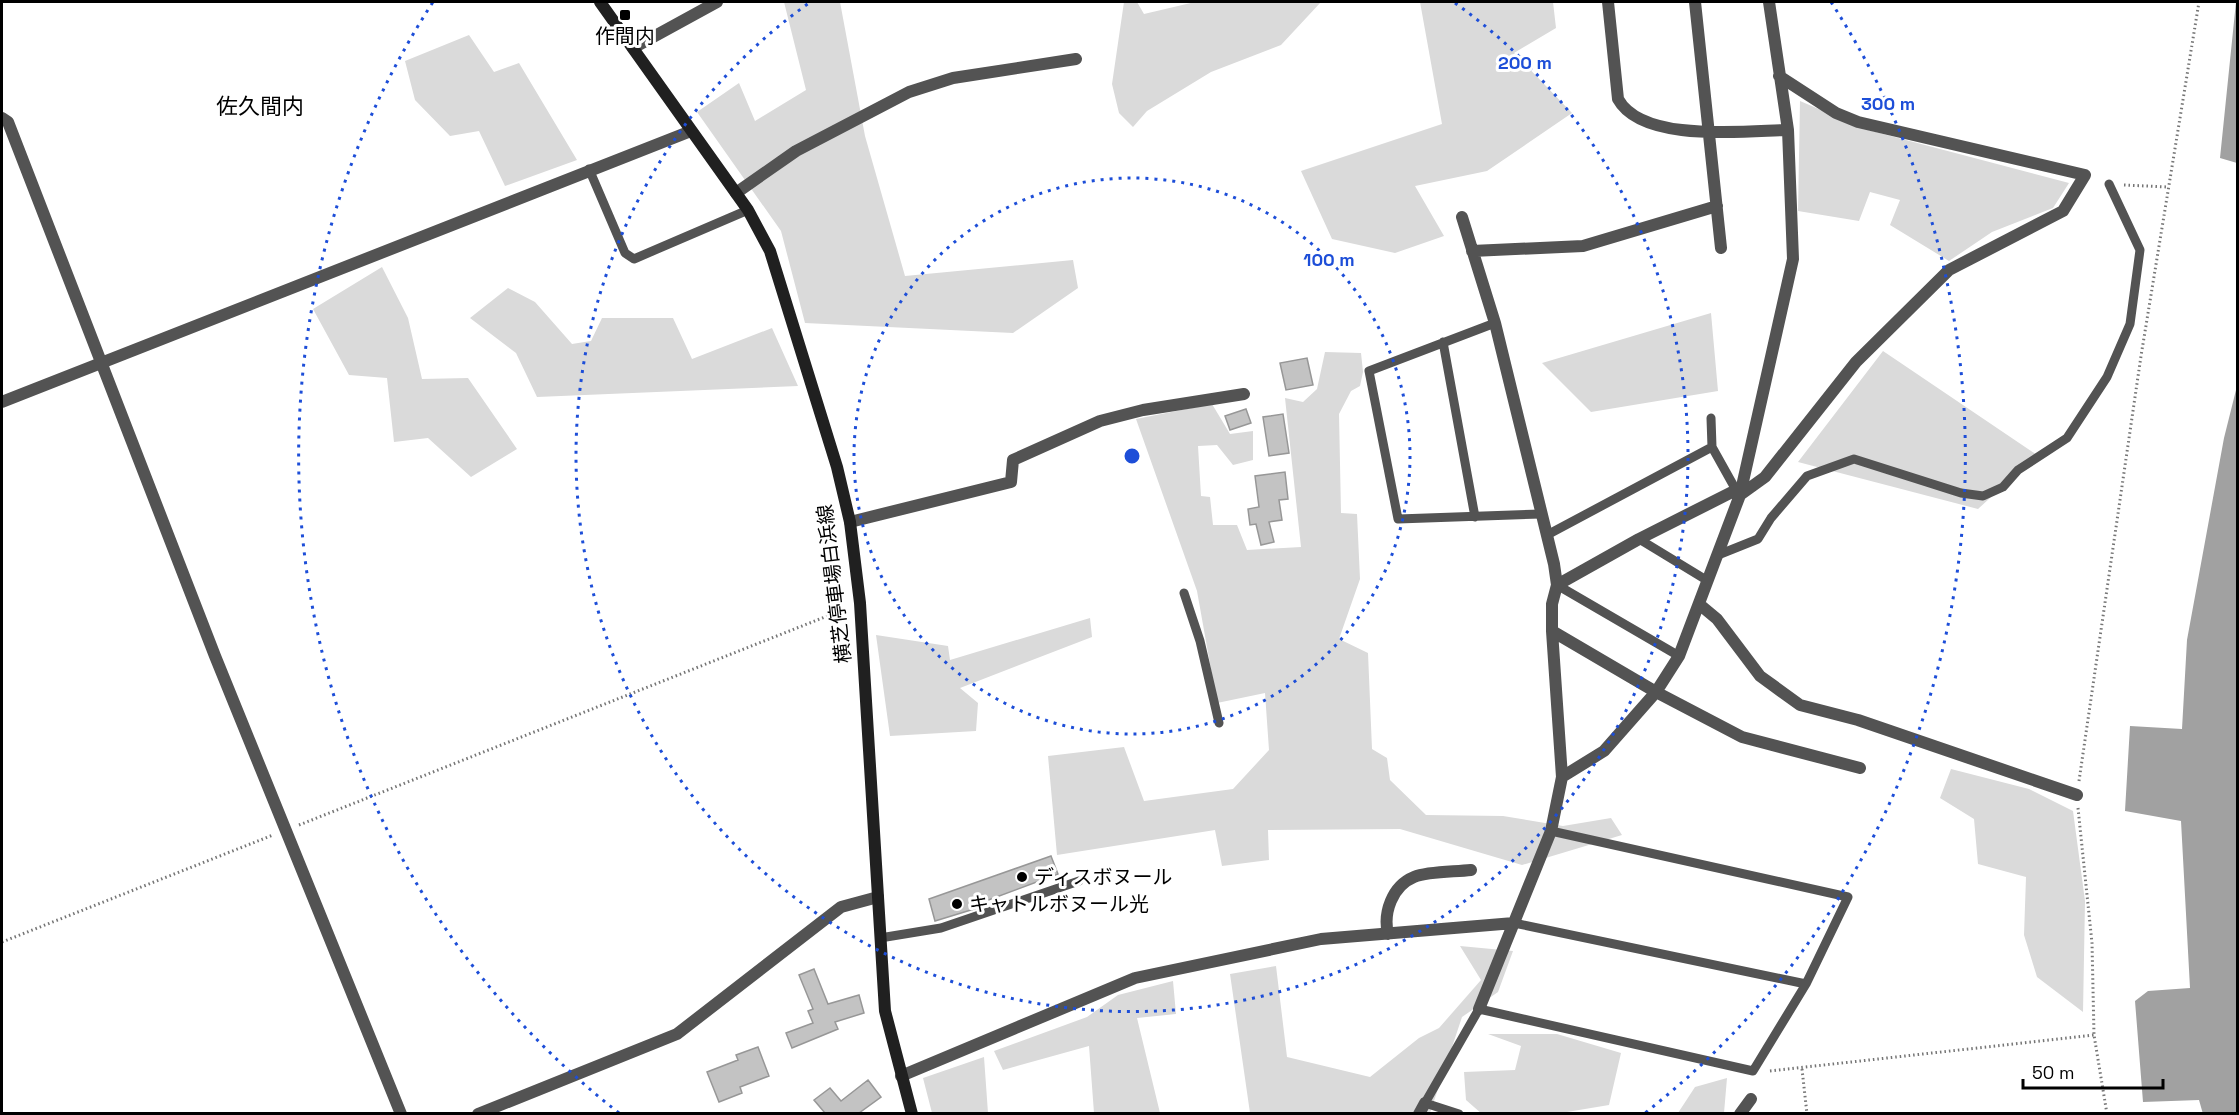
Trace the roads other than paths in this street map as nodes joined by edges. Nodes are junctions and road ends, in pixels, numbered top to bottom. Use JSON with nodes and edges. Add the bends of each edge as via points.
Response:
{"nodes":[{"id":1,"x":600,"y":2,"type":"edge"},
{"id":2,"x":717,"y":2,"type":"edge"},
{"id":3,"x":1608,"y":2,"type":"edge"},
{"id":4,"x":1695,"y":2,"type":"edge"},
{"id":5,"x":1769,"y":2,"type":"edge"},
{"id":6,"x":633,"y":48,"type":"junction"},
{"id":7,"x":1076,"y":58,"type":"dead end"},
{"id":8,"x":1779,"y":76,"type":"junction"},
{"id":9,"x":2,"y":118,"type":"edge"},
{"id":10,"x":1788,"y":130,"type":"junction"},
{"id":11,"x":691,"y":131,"type":"junction"},
{"id":12,"x":1709,"y":132,"type":"junction"},
{"id":13,"x":590,"y":169,"type":"junction"},
{"id":14,"x":2109,"y":184,"type":"dead end"},
{"id":15,"x":736,"y":193,"type":"junction"},
{"id":16,"x":1717,"y":206,"type":"junction"},
{"id":17,"x":748,"y":210,"type":"junction"},
{"id":18,"x":1462,"y":217,"type":"dead end"},
{"id":19,"x":1721,"y":248,"type":"dead end"},
{"id":20,"x":1473,"y":251,"type":"junction"},
{"id":21,"x":1495,"y":323,"type":"junction"},
{"id":22,"x":1443,"y":342,"type":"junction"},
{"id":23,"x":100,"y":363,"type":"junction"},
{"id":24,"x":1244,"y":394,"type":"dead end"},
{"id":25,"x":2,"y":402,"type":"edge"},
{"id":26,"x":1711,"y":418,"type":"dead end"},
{"id":27,"x":1712,"y":447,"type":"junction"},
{"id":28,"x":1740,"y":491,"type":"junction"},
{"id":29,"x":1542,"y":514,"type":"junction"},
{"id":30,"x":1475,"y":517,"type":"junction"},
{"id":31,"x":850,"y":522,"type":"junction"},
{"id":32,"x":1547,"y":535,"type":"junction"},
{"id":33,"x":1639,"y":539,"type":"junction"},
{"id":34,"x":1718,"y":555,"type":"junction"},
{"id":35,"x":1708,"y":581,"type":"junction"},
{"id":36,"x":1557,"y":585,"type":"junction"},
{"id":37,"x":1184,"y":593,"type":"dead end"},
{"id":38,"x":1699,"y":604,"type":"junction"},
{"id":39,"x":1552,"y":631,"type":"junction"},
{"id":40,"x":1679,"y":656,"type":"junction"},
{"id":41,"x":1656,"y":692,"type":"junction"},
{"id":42,"x":1219,"y":723,"type":"dead end"},
{"id":43,"x":1860,"y":768,"type":"dead end"},
{"id":44,"x":1562,"y":777,"type":"junction"},
{"id":45,"x":2077,"y":795,"type":"road end"},
{"id":46,"x":1551,"y":831,"type":"junction"},
{"id":47,"x":1471,"y":870,"type":"dead end"},
{"id":48,"x":1079,"y":881,"type":"dead end"},
{"id":49,"x":878,"y":897,"type":"junction"},
{"id":50,"x":1514,"y":923,"type":"junction"},
{"id":51,"x":1388,"y":933,"type":"junction"},
{"id":52,"x":880,"y":938,"type":"junction"},
{"id":53,"x":1806,"y":984,"type":"junction"},
{"id":54,"x":1479,"y":1009,"type":"junction"},
{"id":55,"x":901,"y":1076,"type":"junction"},
{"id":56,"x":1751,"y":1099,"type":"dead end"},
{"id":57,"x":1422,"y":1108,"type":"edge"},
{"id":58,"x":402,"y":1113,"type":"edge"},
{"id":59,"x":478,"y":1113,"type":"edge"},
{"id":60,"x":912,"y":1113,"type":"edge"},
{"id":61,"x":1459,"y":1113,"type":"edge"},
{"id":62,"x":1740,"y":1113,"type":"edge"}],
"edges":[{"from":1,"to":6,"type":"main road","name":"横芝停車場白浜線"},
{"from":2,"to":6,"type":"street"},
{"from":3,"to":12,"type":"street","via":[[1618,99],[1623,107],[1670,130]]},
{"from":4,"to":12,"type":"street"},
{"from":5,"to":8,"type":"street"},
{"from":6,"to":11,"type":"main road","name":"横芝停車場白浜線"},
{"from":7,"to":15,"type":"street","via":[[953,78],[909,92],[796,151]]},
{"from":8,"to":10,"type":"street"},
{"from":8,"to":28,"type":"street","via":[[1836,113],[1858,122],[2085,175],[2063,211],[1949,270],[1856,362],[1766,477]]},
{"from":9,"to":23,"type":"street","via":[[8,122]]},
{"from":10,"to":12,"type":"street"},
{"from":10,"to":28,"type":"street","via":[[1793,259]]},
{"from":11,"to":13,"type":"street"},
{"from":11,"to":15,"type":"main road","name":"横芝停車場白浜線"},
{"from":12,"to":16,"type":"street"},
{"from":13,"to":17,"type":"lane","via":[[625,253],[634,259]]},
{"from":13,"to":23,"type":"street"},
{"from":14,"to":34,"type":"lane","via":[[2140,250],[2130,324],[2107,377],[2067,438],[2018,471],[2003,487],[1983,496],[1854,459],[1838,464],[1807,476],[1758,539]]},
{"from":15,"to":17,"type":"main road","name":"横芝停車場白浜線"},
{"from":16,"to":19,"type":"street"},
{"from":16,"to":20,"type":"street","via":[[1583,246]]},
{"from":17,"to":31,"type":"main road","name":"横芝停車場白浜線","via":[[770,251],[784,291]]},
{"from":18,"to":20,"type":"street"},
{"from":20,"to":21,"type":"street"},
{"from":21,"to":22,"type":"lane"},
{"from":21,"to":29,"type":"street"},
{"from":22,"to":30,"type":"lane"},
{"from":22,"to":30,"type":"lane","via":[[1369,371],[1398,519]]},
{"from":23,"to":25,"type":"street"},
{"from":23,"to":58,"type":"street"},
{"from":24,"to":31,"type":"street","via":[[1100,421],[1013,460],[1011,482]]},
{"from":26,"to":27,"type":"lane"},
{"from":27,"to":28,"type":"lane"},
{"from":27,"to":32,"type":"lane"},
{"from":28,"to":33,"type":"street"},
{"from":28,"to":34,"type":"street"},
{"from":29,"to":30,"type":"lane"},
{"from":29,"to":32,"type":"street"},
{"from":31,"to":49,"type":"main road","name":"横芝停車場白浜線","via":[[860,603]]},
{"from":32,"to":36,"type":"street"},
{"from":33,"to":35,"type":"lane"},
{"from":33,"to":36,"type":"street"},
{"from":34,"to":35,"type":"street"},
{"from":35,"to":38,"type":"street"},
{"from":36,"to":39,"type":"street"},
{"from":36,"to":40,"type":"lane"},
{"from":37,"to":42,"type":"lane"},
{"from":38,"to":40,"type":"street"},
{"from":38,"to":45,"type":"street","via":[[1717,619],[1760,676],[1800,705],[1858,720]]},
{"from":39,"to":41,"type":"street"},
{"from":39,"to":44,"type":"street"},
{"from":40,"to":41,"type":"street"},
{"from":41,"to":43,"type":"street","via":[[1742,736]]},
{"from":41,"to":44,"type":"street","via":[[1604,751]]},
{"from":44,"to":46,"type":"street"},
{"from":46,"to":50,"type":"street"},
{"from":46,"to":53,"type":"lane","via":[[1848,897]]},
{"from":47,"to":51,"type":"street","via":[[1414,877],[1402,886],[1391,900],[1385,920]]},
{"from":48,"to":52,"type":"lane","via":[[941,928]]},
{"from":49,"to":52,"type":"main road","name":"横芝停車場白浜線"},
{"from":49,"to":59,"type":"street","via":[[841,907],[677,1034]]},
{"from":50,"to":51,"type":"street"},
{"from":50,"to":53,"type":"lane"},
{"from":50,"to":54,"type":"street"},
{"from":51,"to":55,"type":"street","via":[[1321,939],[1135,978]]},
{"from":52,"to":55,"type":"main road","name":"横芝停車場白浜線","via":[[885,1011]]},
{"from":53,"to":54,"type":"lane","via":[[1753,1071]]},
{"from":54,"to":57,"type":"lane"},
{"from":55,"to":60,"type":"main road","name":"横芝停車場白浜線"},
{"from":56,"to":62,"type":"street"},
{"from":57,"to":61,"type":"lane"}]}
